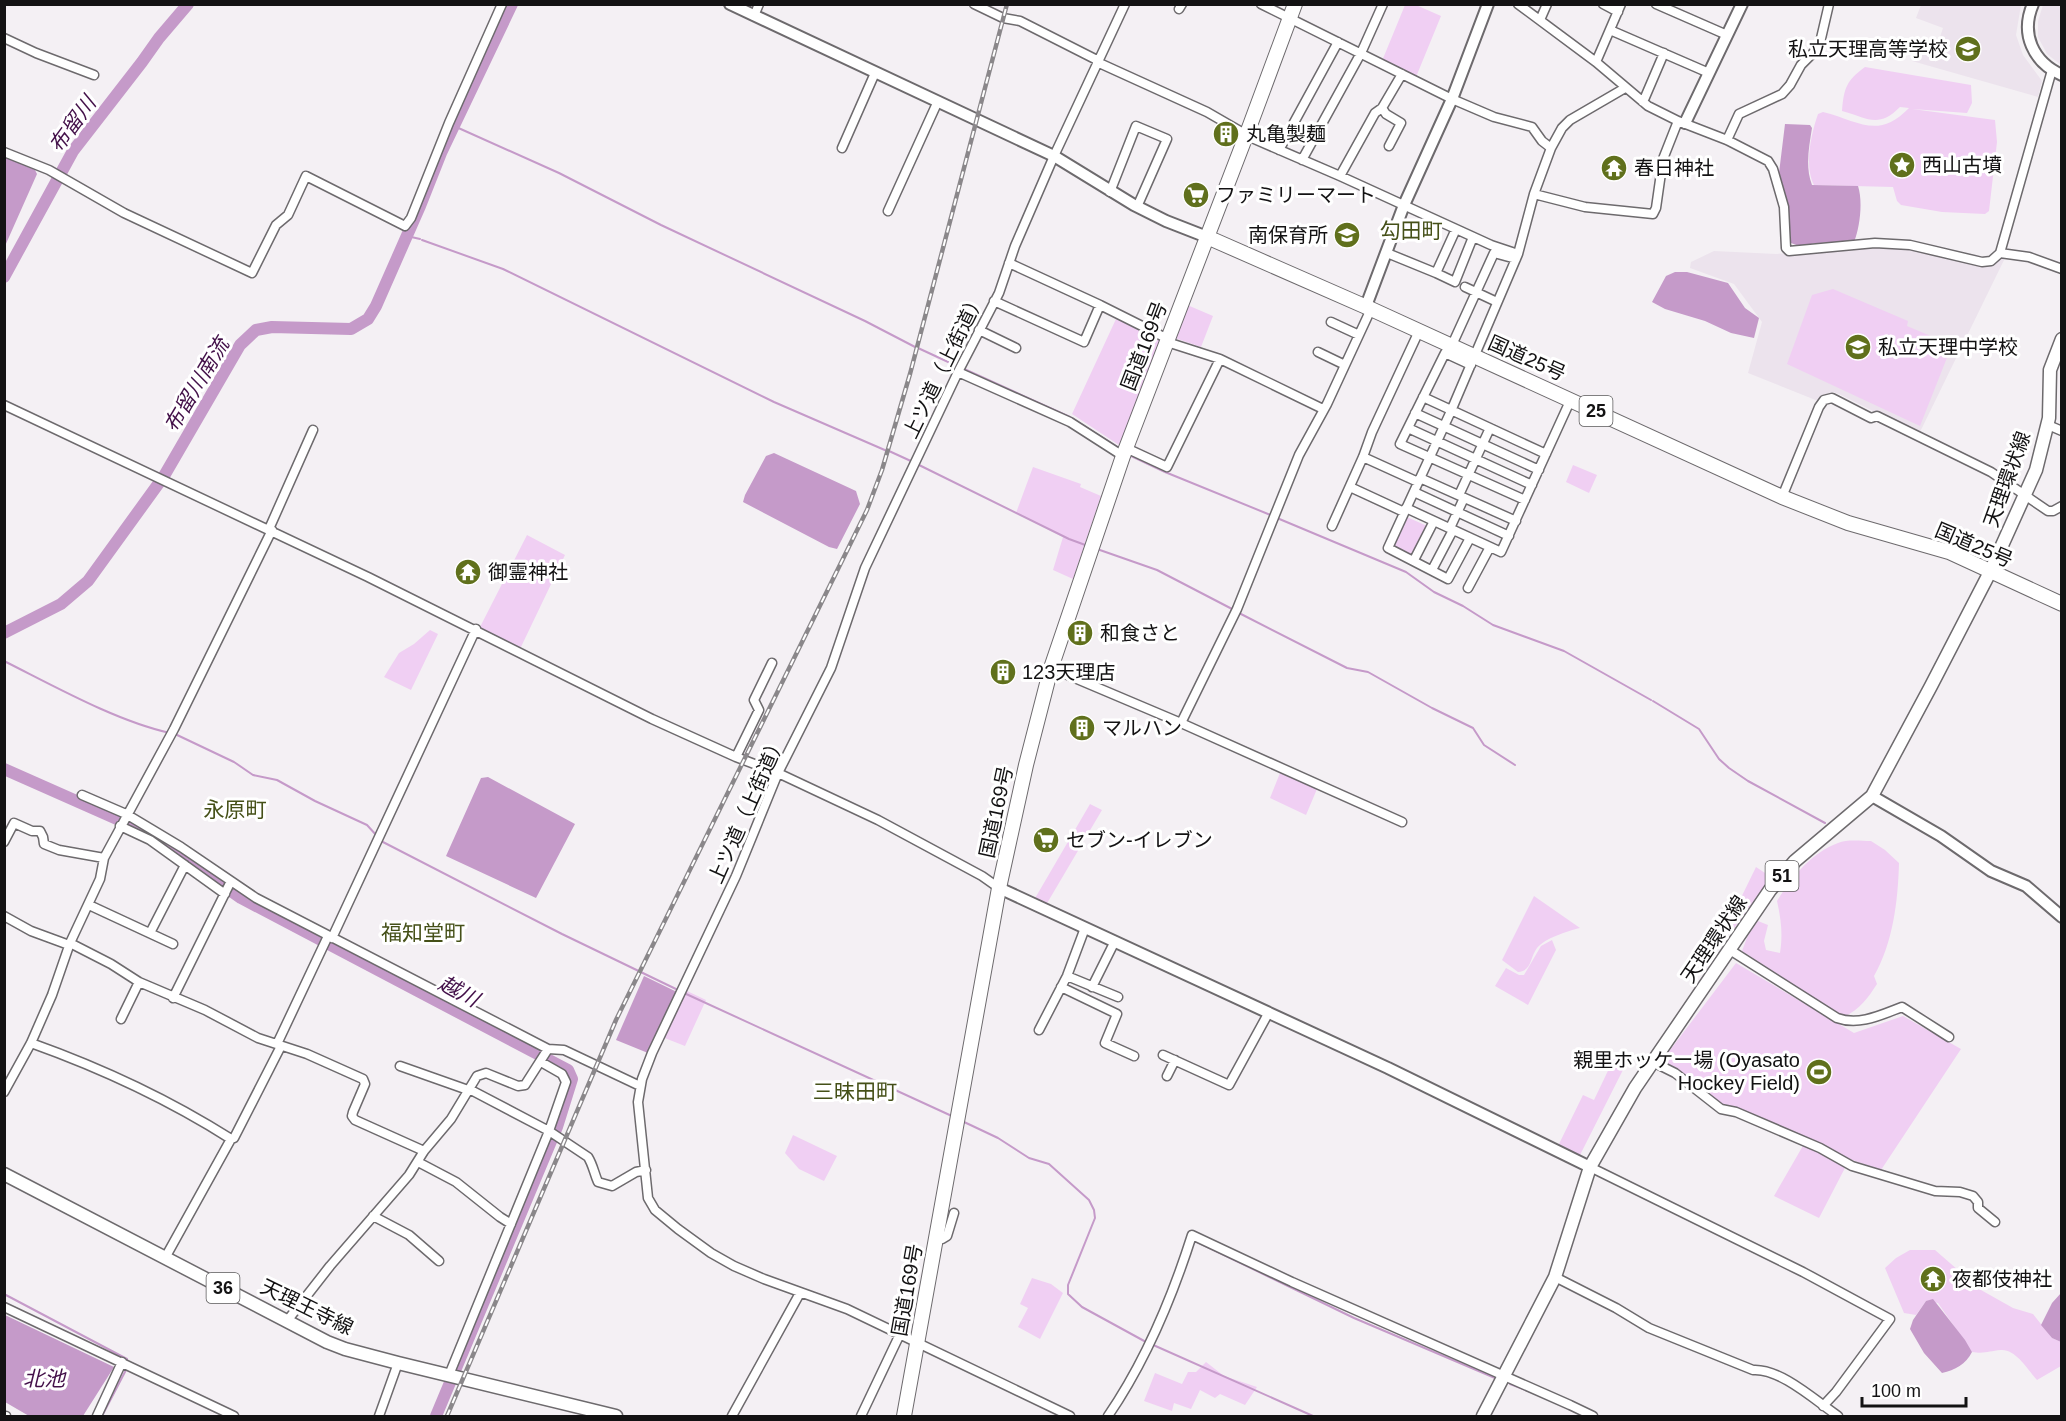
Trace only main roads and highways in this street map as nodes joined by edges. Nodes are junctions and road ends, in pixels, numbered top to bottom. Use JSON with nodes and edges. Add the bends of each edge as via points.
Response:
{"nodes":[{"id":1,"x":1295,"y":4,"type":"edge"},
{"id":2,"x":1207,"y":237,"type":"junction"},
{"id":3,"x":2061,"y":339,"type":"edge"},
{"id":4,"x":1990,"y":572,"type":"junction"},
{"id":5,"x":2061,"y":604,"type":"edge"},
{"id":6,"x":4,"y":1174,"type":"edge"},
{"id":7,"x":616,"y":1416,"type":"edge"},
{"id":8,"x":904,"y":1416,"type":"edge"},
{"id":9,"x":1483,"y":1416,"type":"edge"}],
"edges":[{"from":1,"to":2,"type":"highway"},
{"from":2,"to":4,"type":"highway","name":"国道25号","number":"25","via":[[1782,497],[1848,523],[1949,552]]},
{"from":2,"to":8,"type":"highway","name":"国道169号","via":[[1124,452],[1051,668],[1026,765],[999,888]]},
{"from":3,"to":4,"type":"main road","name":"天理環状線","number":"51","via":[[2050,370],[2051,402],[2038,463]]},
{"from":4,"to":5,"type":"highway","name":"国道25号","number":"25"},
{"from":4,"to":9,"type":"main road","name":"天理環状線","number":"51","via":[[1872,796],[1795,861],[1770,890],[1622,1108],[1590,1167],[1555,1277]]},
{"from":6,"to":7,"type":"main road","name":"天理王寺線","number":"36","via":[[345,1349]]}]}
